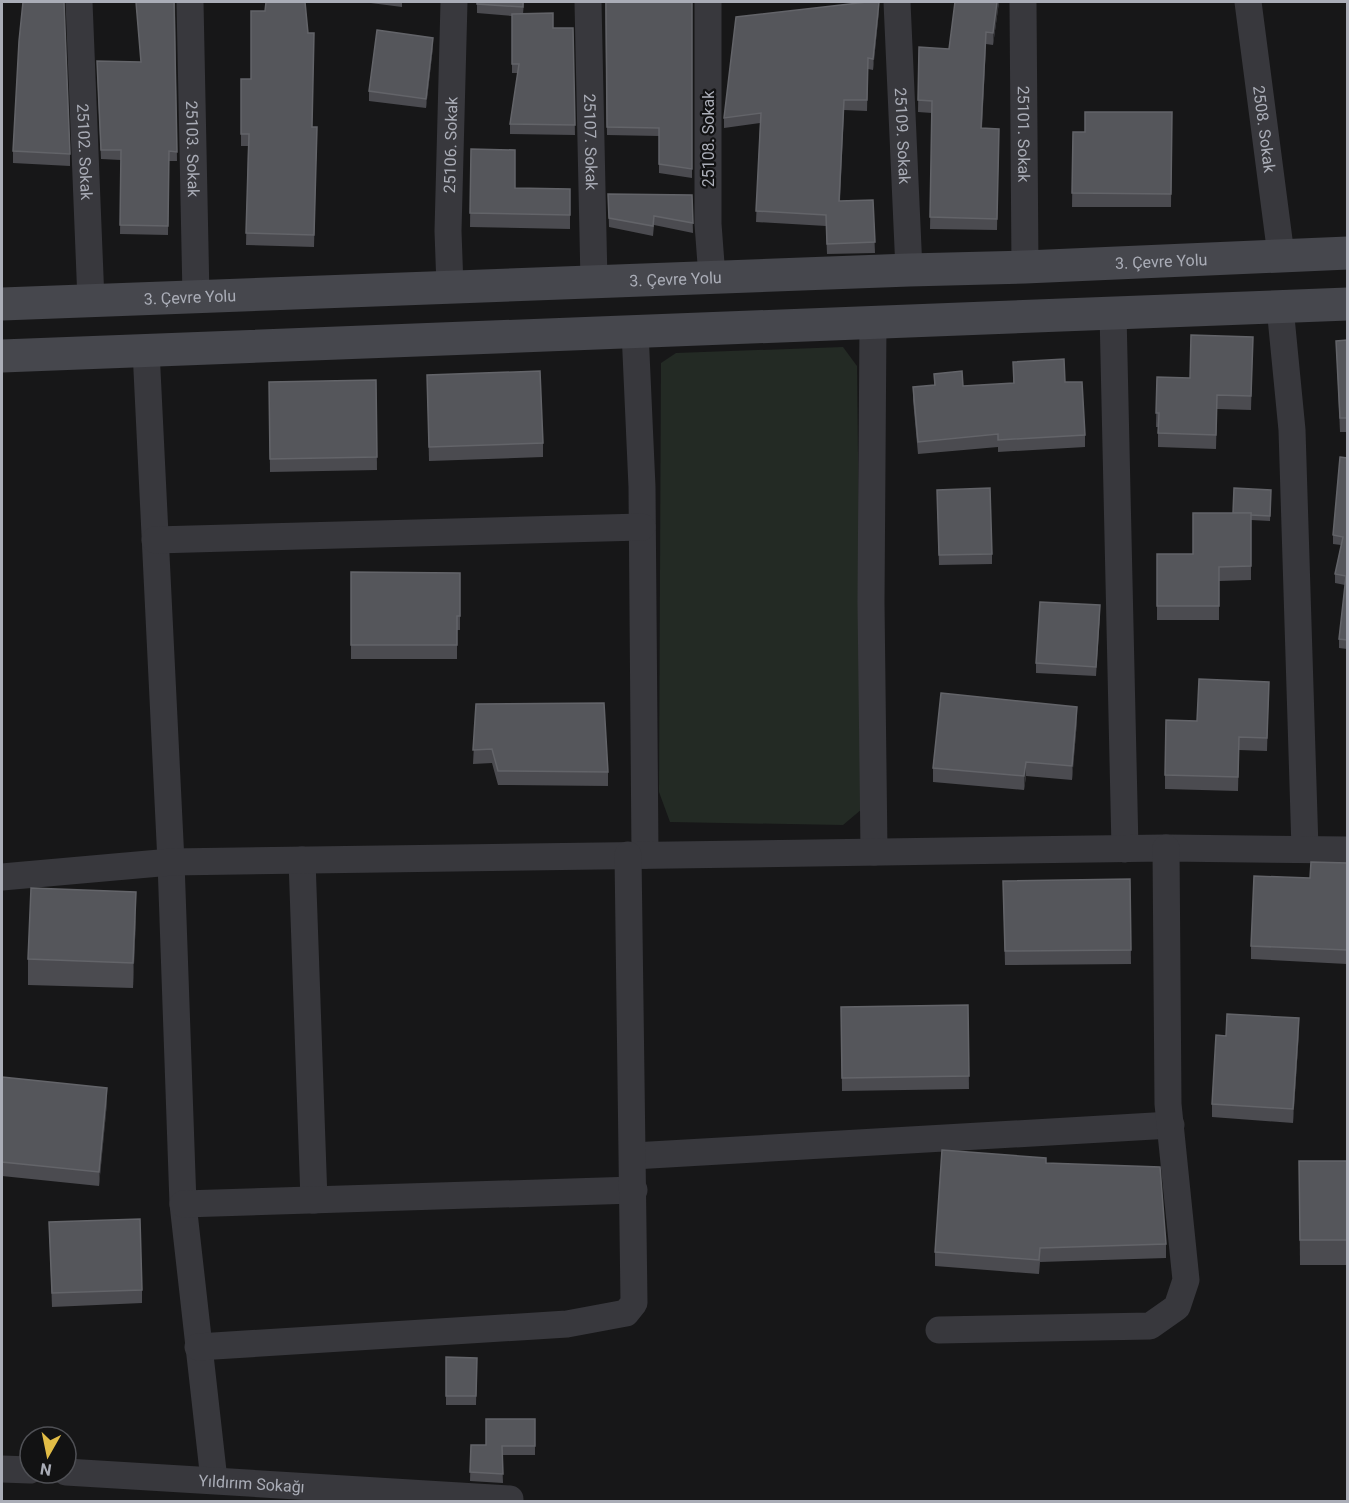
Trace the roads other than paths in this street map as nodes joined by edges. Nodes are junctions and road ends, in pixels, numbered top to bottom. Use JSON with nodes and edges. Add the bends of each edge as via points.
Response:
{"nodes":[{"id":1,"x":80,"y":2,"type":"edge"},
{"id":2,"x":190,"y":2,"type":"edge"},
{"id":3,"x":454,"y":2,"type":"edge"},
{"id":4,"x":588,"y":2,"type":"edge"},
{"id":5,"x":708,"y":2,"type":"edge"},
{"id":6,"x":897,"y":2,"type":"edge"},
{"id":7,"x":1023,"y":2,"type":"edge"},
{"id":8,"x":1248,"y":2,"type":"edge"},
{"id":9,"x":1347,"y":253,"type":"edge"},
{"id":10,"x":1281,"y":255,"type":"junction"},
{"id":11,"x":1025,"y":267,"type":"junction"},
{"id":12,"x":909,"y":270,"type":"junction"},
{"id":13,"x":712,"y":277,"type":"junction"},
{"id":14,"x":594,"y":282,"type":"junction"},
{"id":15,"x":450,"y":287,"type":"junction"},
{"id":16,"x":196,"y":297,"type":"junction"},
{"id":17,"x":91,"y":301,"type":"junction"},
{"id":18,"x":2,"y":304,"type":"edge"},
{"id":19,"x":1347,"y":304,"type":"edge"},
{"id":20,"x":1280,"y":307,"type":"junction"},
{"id":21,"x":1113,"y":313,"type":"junction"},
{"id":22,"x":873,"y":322,"type":"junction"},
{"id":23,"x":635,"y":331,"type":"junction"},
{"id":24,"x":146,"y":350,"type":"junction"},
{"id":25,"x":2,"y":356,"type":"edge"},
{"id":26,"x":642,"y":527,"type":"junction"},
{"id":27,"x":155,"y":540,"type":"junction"},
{"id":28,"x":1166,"y":848,"type":"junction"},
{"id":29,"x":1125,"y":849,"type":"junction"},
{"id":30,"x":1305,"y":849,"type":"junction"},
{"id":31,"x":1347,"y":850,"type":"edge"},
{"id":32,"x":874,"y":852,"type":"junction"},
{"id":33,"x":636,"y":855,"type":"junction"},
{"id":34,"x":302,"y":860,"type":"junction"},
{"id":35,"x":171,"y":862,"type":"junction"},
{"id":36,"x":2,"y":877,"type":"edge"},
{"id":37,"x":1171,"y":1125,"type":"junction"},
{"id":38,"x":633,"y":1156,"type":"junction"},
{"id":39,"x":634,"y":1191,"type":"junction"},
{"id":40,"x":314,"y":1200,"type":"junction"},
{"id":41,"x":183,"y":1204,"type":"junction"},
{"id":42,"x":939,"y":1330,"type":"dead end"},
{"id":43,"x":198,"y":1347,"type":"junction"},
{"id":44,"x":2,"y":1469,"type":"edge"},
{"id":45,"x":18,"y":1470,"type":"edge"},
{"id":46,"x":78,"y":1473,"type":"edge"},
{"id":47,"x":214,"y":1480,"type":"junction"},
{"id":48,"x":510,"y":1499,"type":"dead end"}],
"edges":[{"from":1,"to":17,"type":"street","name":"25102. Sokak"},
{"from":2,"to":16,"type":"street","name":"25103. Sokak"},
{"from":3,"to":15,"type":"street","name":"25106. Sokak"},
{"from":4,"to":14,"type":"street","name":"25107. Sokak"},
{"from":5,"to":13,"type":"street","name":"25108. Sokak","via":[[708,224]]},
{"from":6,"to":12,"type":"street","name":"25109. Sokak"},
{"from":7,"to":11,"type":"street","name":"25101. Sokak"},
{"from":8,"to":10,"type":"street","name":"2508. Sokak"},
{"from":9,"to":10,"type":"main road","name":"3. Çevre Yolu"},
{"from":10,"to":11,"type":"main road","name":"3. Çevre Yolu"},
{"from":11,"to":12,"type":"main road","name":"3. Çevre Yolu"},
{"from":12,"to":13,"type":"main road","name":"3. Çevre Yolu"},
{"from":13,"to":14,"type":"main road","name":"3. Çevre Yolu"},
{"from":14,"to":15,"type":"main road","name":"3. Çevre Yolu"},
{"from":15,"to":16,"type":"main road","name":"3. Çevre Yolu"},
{"from":16,"to":17,"type":"main road","name":"3. Çevre Yolu"},
{"from":17,"to":18,"type":"main road","name":"3. Çevre Yolu"},
{"from":19,"to":20,"type":"main road"},
{"from":20,"to":21,"type":"main road"},
{"from":20,"to":30,"type":"street","via":[[1292,430]]},
{"from":21,"to":22,"type":"main road"},
{"from":21,"to":29,"type":"street"},
{"from":22,"to":23,"type":"main road"},
{"from":22,"to":32,"type":"street"},
{"from":23,"to":24,"type":"main road"},
{"from":23,"to":26,"type":"street"},
{"from":24,"to":25,"type":"main road"},
{"from":24,"to":27,"type":"street"},
{"from":26,"to":27,"type":"street"},
{"from":26,"to":33,"type":"street"},
{"from":27,"to":35,"type":"street"},
{"from":28,"to":29,"type":"street"},
{"from":28,"to":30,"type":"street"},
{"from":28,"to":37,"type":"street"},
{"from":29,"to":32,"type":"street"},
{"from":30,"to":31,"type":"street"},
{"from":32,"to":33,"type":"street"},
{"from":33,"to":34,"type":"street"},
{"from":33,"to":38,"type":"street"},
{"from":34,"to":35,"type":"street"},
{"from":34,"to":40,"type":"street"},
{"from":35,"to":36,"type":"street"},
{"from":35,"to":41,"type":"street"},
{"from":37,"to":38,"type":"street"},
{"from":37,"to":42,"type":"street","via":[[1186,1281],[1177,1307],[1150,1326]]},
{"from":38,"to":39,"type":"street"},
{"from":39,"to":40,"type":"street"},
{"from":39,"to":43,"type":"street","via":[[634,1303],[626,1313],[567,1324]]},
{"from":40,"to":41,"type":"street"},
{"from":41,"to":43,"type":"street"},
{"from":43,"to":47,"type":"street"},
{"from":44,"to":45,"type":"street"},
{"from":46,"to":47,"type":"street","name":"Yıldırım Sokağı"},
{"from":47,"to":48,"type":"street","name":"Yıldırım Sokağı"}]}
